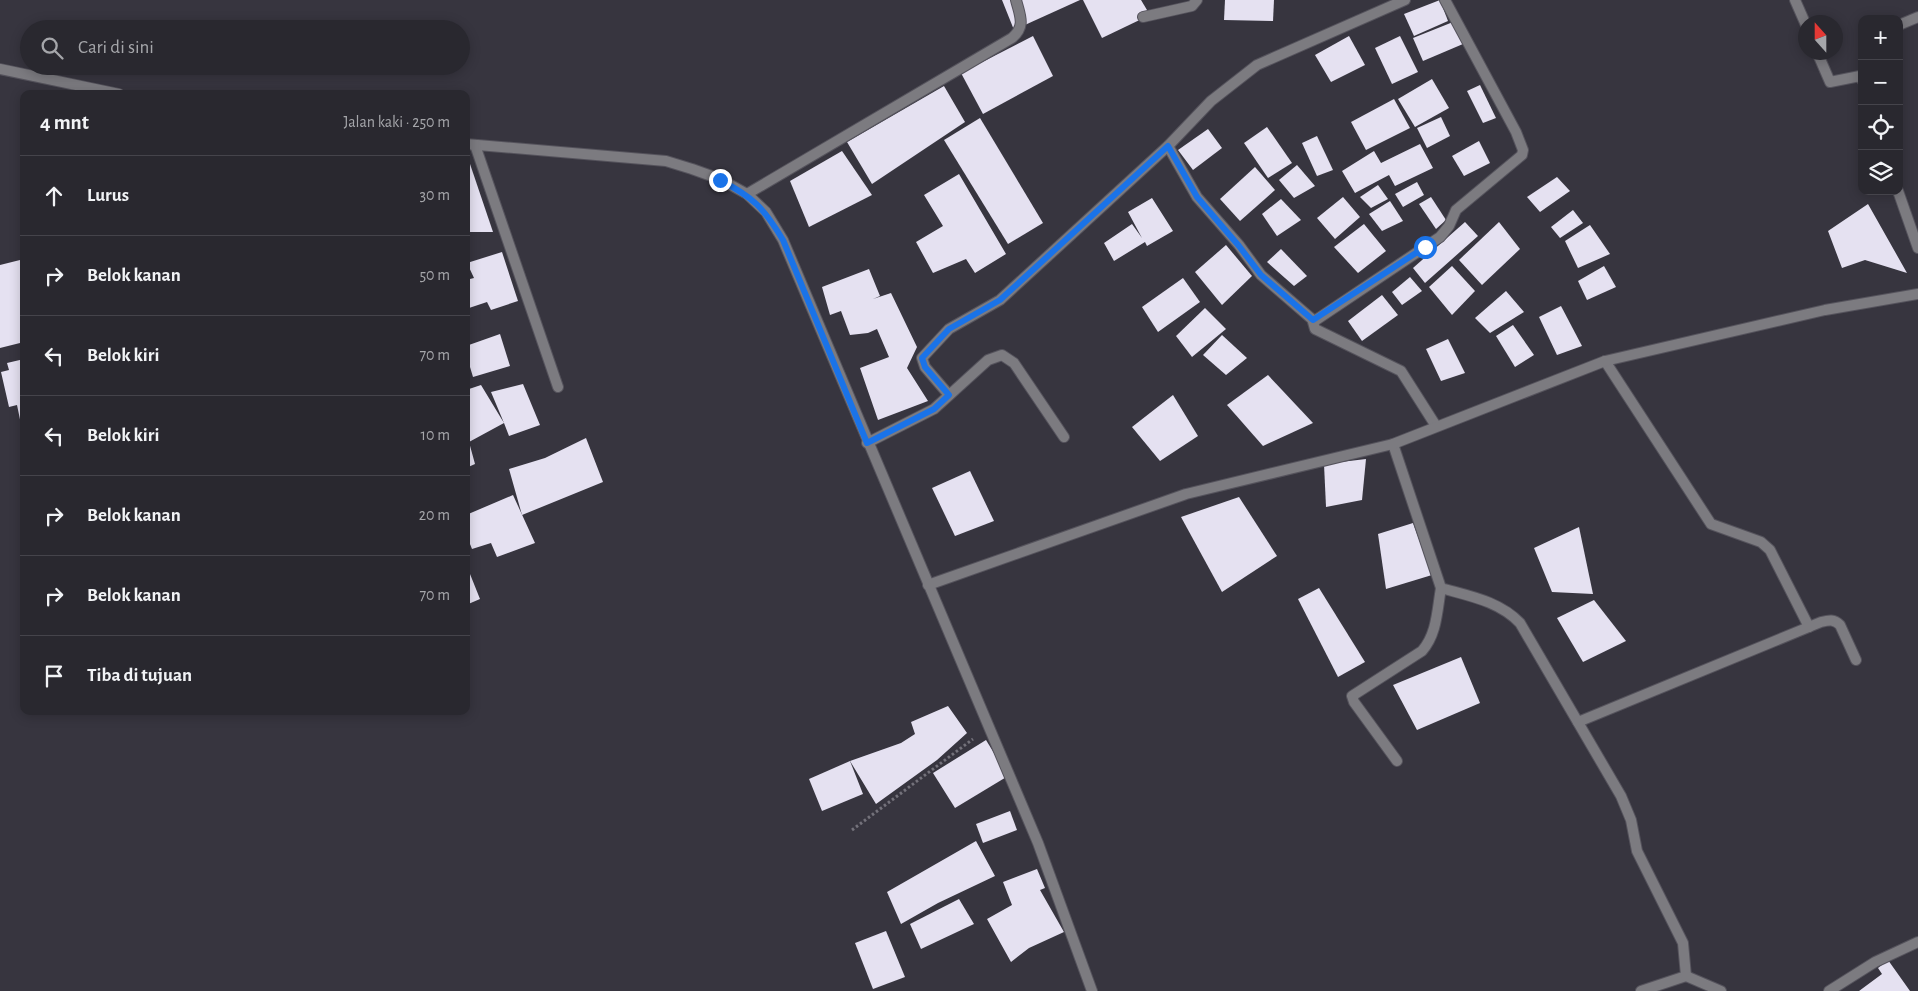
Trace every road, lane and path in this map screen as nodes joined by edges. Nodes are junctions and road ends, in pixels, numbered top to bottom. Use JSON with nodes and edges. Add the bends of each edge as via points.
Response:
{"nodes":[{"id":1,"x":1016,"y":0,"type":"edge"},
{"id":2,"x":1196,"y":0,"type":"edge"},
{"id":3,"x":1405,"y":0,"type":"edge"},
{"id":4,"x":1445,"y":0,"type":"edge"},
{"id":5,"x":1795,"y":0,"type":"edge"},
{"id":6,"x":1802,"y":15,"type":"edge"},
{"id":7,"x":1142,"y":17,"type":"dead end"},
{"id":8,"x":1918,"y":17,"type":"edge"},
{"id":9,"x":1903,"y":23,"type":"edge"},
{"id":10,"x":1820,"y":60,"type":"edge"},
{"id":11,"x":0,"y":69,"type":"edge"},
{"id":12,"x":20,"y":73,"type":"edge"},
{"id":13,"x":29,"y":75,"type":"edge"},
{"id":14,"x":1858,"y":77,"type":"edge"},
{"id":15,"x":100,"y":90,"type":"edge"},
{"id":16,"x":471,"y":144,"type":"edge"},
{"id":17,"x":1168,"y":146,"type":"junction"},
{"id":18,"x":748,"y":194,"type":"junction"},
{"id":19,"x":1899,"y":195,"type":"edge"},
{"id":20,"x":1918,"y":248,"type":"edge"},
{"id":21,"x":1918,"y":294,"type":"edge"},
{"id":22,"x":1313,"y":320,"type":"junction"},
{"id":23,"x":1605,"y":361,"type":"junction"},
{"id":24,"x":558,"y":386,"type":"dead end"},
{"id":25,"x":949,"y":395,"type":"junction"},
{"id":26,"x":1436,"y":426,"type":"junction"},
{"id":27,"x":1064,"y":437,"type":"dead end"},
{"id":28,"x":867,"y":443,"type":"junction"},
{"id":29,"x":1393,"y":444,"type":"junction"},
{"id":30,"x":928,"y":585,"type":"junction"},
{"id":31,"x":1441,"y":588,"type":"junction"},
{"id":32,"x":1808,"y":627,"type":"junction"},
{"id":33,"x":1856,"y":660,"type":"dead end"},
{"id":34,"x":988,"y":722,"type":"junction"},
{"id":35,"x":1578,"y":722,"type":"junction"},
{"id":36,"x":1397,"y":761,"type":"dead end"},
{"id":37,"x":852,"y":830,"type":"dead end"},
{"id":38,"x":1918,"y":942,"type":"edge"},
{"id":39,"x":1686,"y":976,"type":"junction"},
{"id":40,"x":1092,"y":991,"type":"edge"},
{"id":41,"x":1641,"y":991,"type":"edge"},
{"id":42,"x":1721,"y":991,"type":"edge"},
{"id":43,"x":1829,"y":991,"type":"edge"}],
"edges":[{"from":1,"to":18,"type":"street","via":[[1022,20],[1020,31],[1012,38]]},
{"from":2,"to":7,"type":"street","via":[[1192,6]]},
{"from":3,"to":17,"type":"street","via":[[1257,65],[1211,101]]},
{"from":4,"to":22,"type":"street","via":[[1516,132],[1522,155],[1456,210],[1440,237]]},
{"from":5,"to":6,"type":"street"},
{"from":8,"to":9,"type":"street"},
{"from":10,"to":14,"type":"street","via":[[1830,82]]},
{"from":11,"to":12,"type":"street"},
{"from":13,"to":15,"type":"street"},
{"from":16,"to":18,"type":"street","via":[[666,161],[720,180]]},
{"from":16,"to":24,"type":"street"},
{"from":17,"to":22,"type":"street","via":[[1197,197],[1261,275]]},
{"from":17,"to":25,"type":"street","via":[[1000,300],[949,329],[922,358],[925,367]]},
{"from":18,"to":28,"type":"street","via":[[766,212],[783,240]]},
{"from":19,"to":20,"type":"street"},
{"from":21,"to":23,"type":"street","via":[[1777,320]]},
{"from":22,"to":26,"type":"street","via":[[1315,329],[1401,371]]},
{"from":23,"to":26,"type":"street"},
{"from":23,"to":32,"type":"street","via":[[1711,524],[1761,542],[1770,550]]},
{"from":25,"to":27,"type":"street","via":[[988,360],[1002,356],[1014,363]]},
{"from":25,"to":28,"type":"street","via":[[934,409]]},
{"from":26,"to":29,"type":"street"},
{"from":28,"to":30,"type":"street"},
{"from":29,"to":30,"type":"street","via":[[1186,494]]},
{"from":29,"to":31,"type":"street"},
{"from":30,"to":34,"type":"street"},
{"from":31,"to":35,"type":"street","via":[[1482,600],[1510,613],[1520,624]]},
{"from":31,"to":36,"type":"street","via":[[1433,635],[1428,644],[1352,696]]},
{"from":32,"to":33,"type":"street","via":[[1836,621]]},
{"from":32,"to":35,"type":"street"},
{"from":34,"to":37,"type":"path","via":[[977,736]]},
{"from":34,"to":40,"type":"street","via":[[1038,843]]},
{"from":35,"to":39,"type":"street","via":[[1631,820],[1637,851],[1683,943]]},
{"from":38,"to":43,"type":"street","via":[[1875,962]]},
{"from":39,"to":41,"type":"street"},
{"from":39,"to":42,"type":"street"}]}
